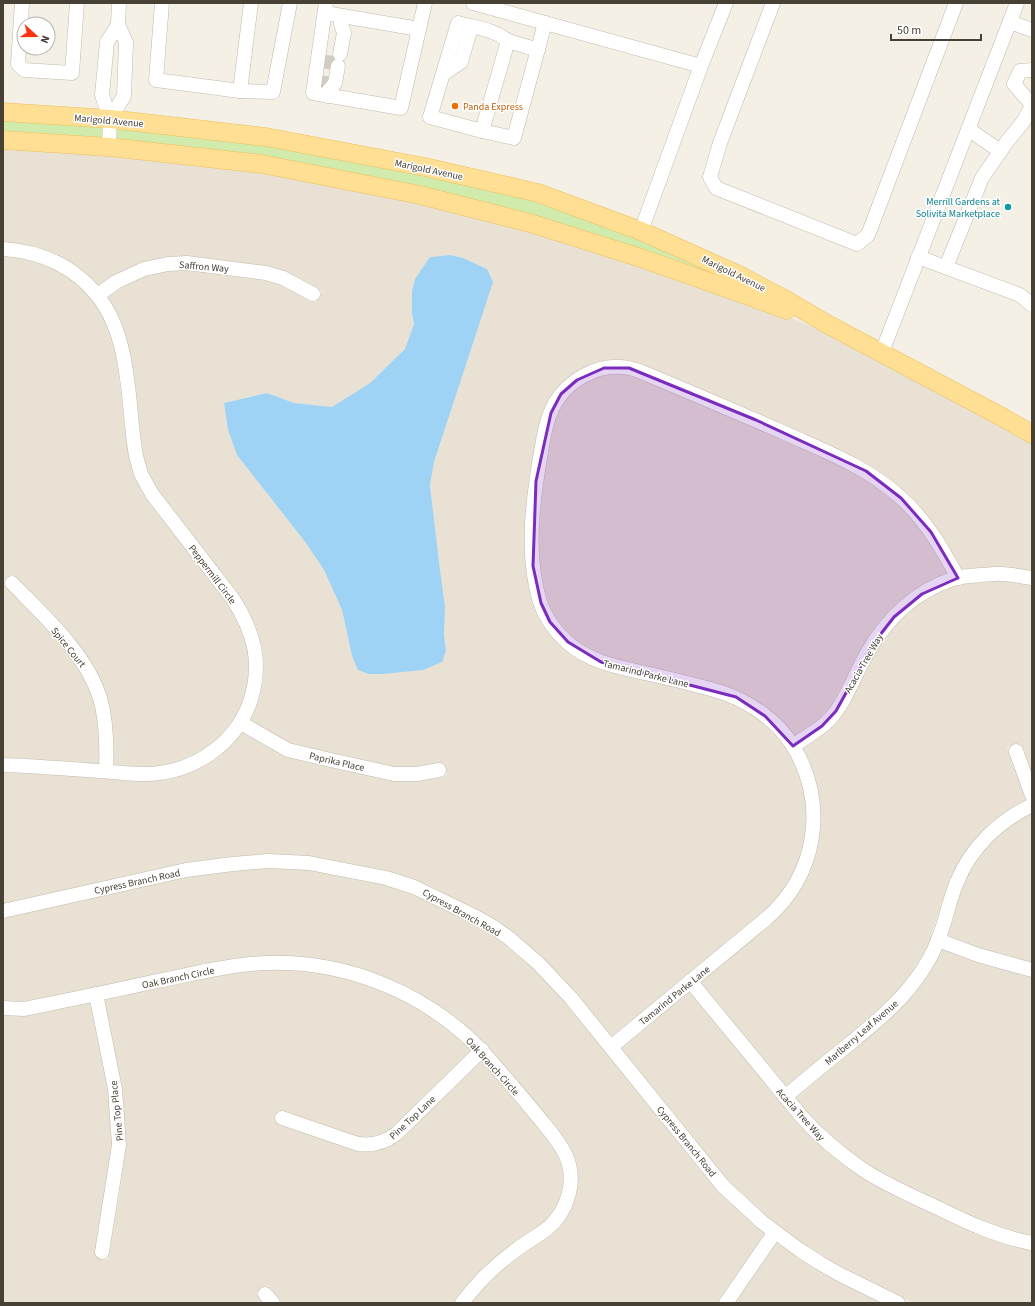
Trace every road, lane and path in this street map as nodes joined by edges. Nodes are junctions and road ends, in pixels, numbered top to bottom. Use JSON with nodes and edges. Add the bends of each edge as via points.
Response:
{"nodes":[{"id":1,"x":22,"y":3,"type":"edge"},
{"id":2,"x":77,"y":3,"type":"edge"},
{"id":3,"x":119,"y":3,"type":"edge"},
{"id":4,"x":162,"y":3,"type":"edge"},
{"id":5,"x":251,"y":3,"type":"edge"},
{"id":6,"x":290,"y":3,"type":"edge"},
{"id":7,"x":425,"y":3,"type":"edge"},
{"id":8,"x":473,"y":3,"type":"edge"},
{"id":9,"x":726,"y":3,"type":"edge"},
{"id":10,"x":774,"y":3,"type":"edge"},
{"id":11,"x":956,"y":3,"type":"edge"},
{"id":12,"x":1017,"y":3,"type":"edge"},
{"id":13,"x":325,"y":8,"type":"edge"},
{"id":14,"x":342,"y":20,"type":"junction"},
{"id":15,"x":1010,"y":22,"type":"junction"},
{"id":16,"x":545,"y":23,"type":"junction"},
{"id":17,"x":118,"y":26,"type":"junction"},
{"id":18,"x":419,"y":29,"type":"junction"},
{"id":19,"x":1032,"y":30,"type":"edge"},
{"id":20,"x":508,"y":41,"type":"junction"},
{"id":21,"x":538,"y":50,"type":"junction"},
{"id":22,"x":701,"y":66,"type":"junction"},
{"id":23,"x":1032,"y":70,"type":"edge"},
{"id":24,"x":240,"y":91,"type":"junction"},
{"id":25,"x":328,"y":96,"type":"junction"},
{"id":26,"x":1032,"y":106,"type":"edge"},
{"id":27,"x":3,"y":112,"type":"edge"},
{"id":28,"x":110,"y":119,"type":"junction"},
{"id":29,"x":968,"y":129,"type":"junction"},
{"id":30,"x":482,"y":131,"type":"junction"},
{"id":31,"x":3,"y":140,"type":"edge"},
{"id":32,"x":109,"y":147,"type":"junction"},
{"id":33,"x":1000,"y":151,"type":"junction"},
{"id":34,"x":641,"y":231,"type":"junction"},
{"id":35,"x":3,"y":249,"type":"edge"},
{"id":36,"x":918,"y":257,"type":"junction"},
{"id":37,"x":946,"y":267,"type":"junction"},
{"id":38,"x":313,"y":294,"type":"dead end"},
{"id":39,"x":98,"y":295,"type":"junction"},
{"id":40,"x":1032,"y":304,"type":"edge"},
{"id":41,"x":827,"y":324,"type":"junction"},
{"id":42,"x":882,"y":352,"type":"junction"},
{"id":43,"x":1032,"y":434,"type":"edge"},
{"id":44,"x":958,"y":578,"type":"junction"},
{"id":45,"x":1032,"y":578,"type":"edge"},
{"id":46,"x":12,"y":583,"type":"dead end"},
{"id":47,"x":241,"y":723,"type":"junction"},
{"id":48,"x":793,"y":746,"type":"junction"},
{"id":49,"x":1016,"y":751,"type":"dead end"},
{"id":50,"x":3,"y":765,"type":"edge"},
{"id":51,"x":439,"y":770,"type":"dead end"},
{"id":52,"x":106,"y":771,"type":"junction"},
{"id":53,"x":1032,"y":795,"type":"edge"},
{"id":54,"x":1032,"y":806,"type":"edge"},
{"id":55,"x":3,"y":910,"type":"edge"},
{"id":56,"x":938,"y":940,"type":"junction"},
{"id":57,"x":1032,"y":970,"type":"edge"},
{"id":58,"x":690,"y":981,"type":"junction"},
{"id":59,"x":96,"y":994,"type":"junction"},
{"id":60,"x":3,"y":1008,"type":"edge"},
{"id":61,"x":611,"y":1047,"type":"junction"},
{"id":62,"x":482,"y":1050,"type":"junction"},
{"id":63,"x":785,"y":1097,"type":"junction"},
{"id":64,"x":282,"y":1118,"type":"dead end"},
{"id":65,"x":775,"y":1232,"type":"junction"},
{"id":66,"x":1032,"y":1243,"type":"edge"},
{"id":67,"x":102,"y":1252,"type":"dead end"},
{"id":68,"x":462,"y":1303,"type":"edge"},
{"id":69,"x":726,"y":1303,"type":"edge"},
{"id":70,"x":898,"y":1303,"type":"edge"}],
"edges":[{"from":1,"to":2,"type":"street","via":[[18,64],[24,70],[72,73]]},
{"from":3,"to":17,"type":"street"},
{"from":4,"to":24,"type":"street","via":[[156,80]]},
{"from":5,"to":24,"type":"street"},
{"from":6,"to":24,"type":"street","via":[[273,92]]},
{"from":7,"to":18,"type":"street"},
{"from":8,"to":16,"type":"street"},
{"from":9,"to":22,"type":"street"},
{"from":10,"to":11,"type":"street","via":[[720,143],[710,177],[716,188],[857,244],[868,234]]},
{"from":12,"to":15,"type":"street"},
{"from":13,"to":14,"type":"street"},
{"from":13,"to":25,"type":"street","via":[[313,93]]},
{"from":14,"to":18,"type":"street"},
{"from":14,"to":25,"type":"street","via":[[344,33],[337,57],[335,83]]},
{"from":15,"to":19,"type":"street"},
{"from":15,"to":29,"type":"street"},
{"from":16,"to":21,"type":"street"},
{"from":16,"to":22,"type":"street"},
{"from":17,"to":28,"type":"street","via":[[107,42],[102,96]]},
{"from":17,"to":28,"type":"street","via":[[126,42],[124,96]]},
{"from":18,"to":25,"type":"street","via":[[401,108]]},
{"from":20,"to":21,"type":"street"},
{"from":20,"to":30,"type":"street"},
{"from":20,"to":30,"type":"street","via":[[502,36],[458,23],[430,116]]},
{"from":21,"to":30,"type":"street","via":[[514,138]]},
{"from":22,"to":34,"type":"street"},
{"from":23,"to":26,"type":"street","via":[[1020,71],[1014,84]]},
{"from":26,"to":33,"type":"street"},
{"from":27,"to":28,"type":"main road","name":"Marigold Avenue"},
{"from":28,"to":32,"type":"street"},
{"from":28,"to":34,"type":"main road","name":"Marigold Avenue","via":[[266,137],[425,167],[538,193]]},
{"from":29,"to":33,"type":"street"},
{"from":29,"to":36,"type":"street"},
{"from":31,"to":32,"type":"main road","name":"Marigold Avenue"},
{"from":32,"to":41,"type":"main road","name":"Marigold Avenue","via":[[262,164],[420,196],[530,223],[634,256]]},
{"from":33,"to":37,"type":"street","via":[[982,178]]},
{"from":34,"to":41,"type":"main road","name":"Marigold Avenue","via":[[739,275]]},
{"from":35,"to":39,"type":"street","name":"Peppermill Circle","via":[[50,259],[75,273]]},
{"from":36,"to":37,"type":"street"},
{"from":36,"to":42,"type":"street"},
{"from":37,"to":40,"type":"street","via":[[1020,295]]},
{"from":38,"to":39,"type":"street","name":"Saffron Way","via":[[271,274],[187,263],[144,269],[116,282]]},
{"from":39,"to":47,"type":"street","name":"Peppermill Circle","via":[[113,319],[121,346],[136,456],[141,474],[152,494],[233,599],[243,615],[255,647],[256,681]]},
{"from":41,"to":42,"type":"main road","name":"Marigold Avenue"},
{"from":42,"to":43,"type":"main road","name":"Marigold Avenue"},
{"from":44,"to":45,"type":"street","name":"Acacia Tree Way","via":[[1001,573]]},
{"from":44,"to":48,"type":"street","name":"Acacia Tree Way","via":[[939,584],[922,594],[894,617],[873,644],[836,711],[822,726]]},
{"from":44,"to":48,"type":"street","name":"Tamarind Parke Lane","via":[[918,514],[882,482],[846,460],[629,368],[612,367],[594,371],[565,390],[555,403],[542,446],[533,514],[533,566],[541,603],[550,622],[578,651],[595,660],[736,697],[765,716]]},
{"from":46,"to":52,"type":"street","name":"Spice Court","via":[[64,638],[92,677],[105,724]]},
{"from":47,"to":51,"type":"street","name":"Paprika Place","via":[[288,750],[394,774],[418,774]]},
{"from":47,"to":52,"type":"street","name":"Peppermill Circle","via":[[202,760],[186,767],[159,774]]},
{"from":48,"to":58,"type":"street","name":"Tamarind Parke Lane","via":[[810,784],[813,806],[811,842],[801,875],[778,909]]},
{"from":49,"to":53,"type":"street"},
{"from":50,"to":52,"type":"street","name":"Peppermill Circle"},
{"from":54,"to":56,"type":"street","name":"Marlberry Leaf Avenue","via":[[994,830],[973,854],[957,881]]},
{"from":55,"to":61,"type":"street","name":"Cypress Branch Road","via":[[186,870],[233,864],[268,861],[309,863],[379,876],[430,894],[476,917],[508,938],[559,984]]},
{"from":56,"to":57,"type":"street"},
{"from":56,"to":63,"type":"street","name":"Marlberry Leaf Avenue","via":[[926,964],[890,1009]]},
{"from":58,"to":61,"type":"street","name":"Tamarind Parke Lane"},
{"from":58,"to":63,"type":"street","name":"Acacia Tree Way"},
{"from":59,"to":60,"type":"street","name":"Oak Branch Circle","via":[[24,1009]]},
{"from":59,"to":62,"type":"street","name":"Oak Branch Circle","via":[[250,964],[286,963],[323,967],[369,978],[414,998],[443,1016]]},
{"from":59,"to":67,"type":"street","name":"Pine Top Place","via":[[115,1089],[119,1145]]},
{"from":61,"to":65,"type":"street","name":"Cypress Branch Road","via":[[723,1186]]},
{"from":62,"to":64,"type":"street","name":"Pine Top Lane","via":[[396,1134],[380,1143],[358,1144]]},
{"from":62,"to":68,"type":"street","name":"Oak Branch Circle","via":[[558,1142],[566,1155],[571,1180],[565,1204],[557,1219],[496,1266]]},
{"from":63,"to":66,"type":"street","name":"Acacia Tree Way","via":[[817,1133],[845,1157],[876,1177],[979,1228]]},
{"from":65,"to":69,"type":"street"},
{"from":65,"to":70,"type":"street","name":"Cypress Branch Road","via":[[820,1264]]}]}
